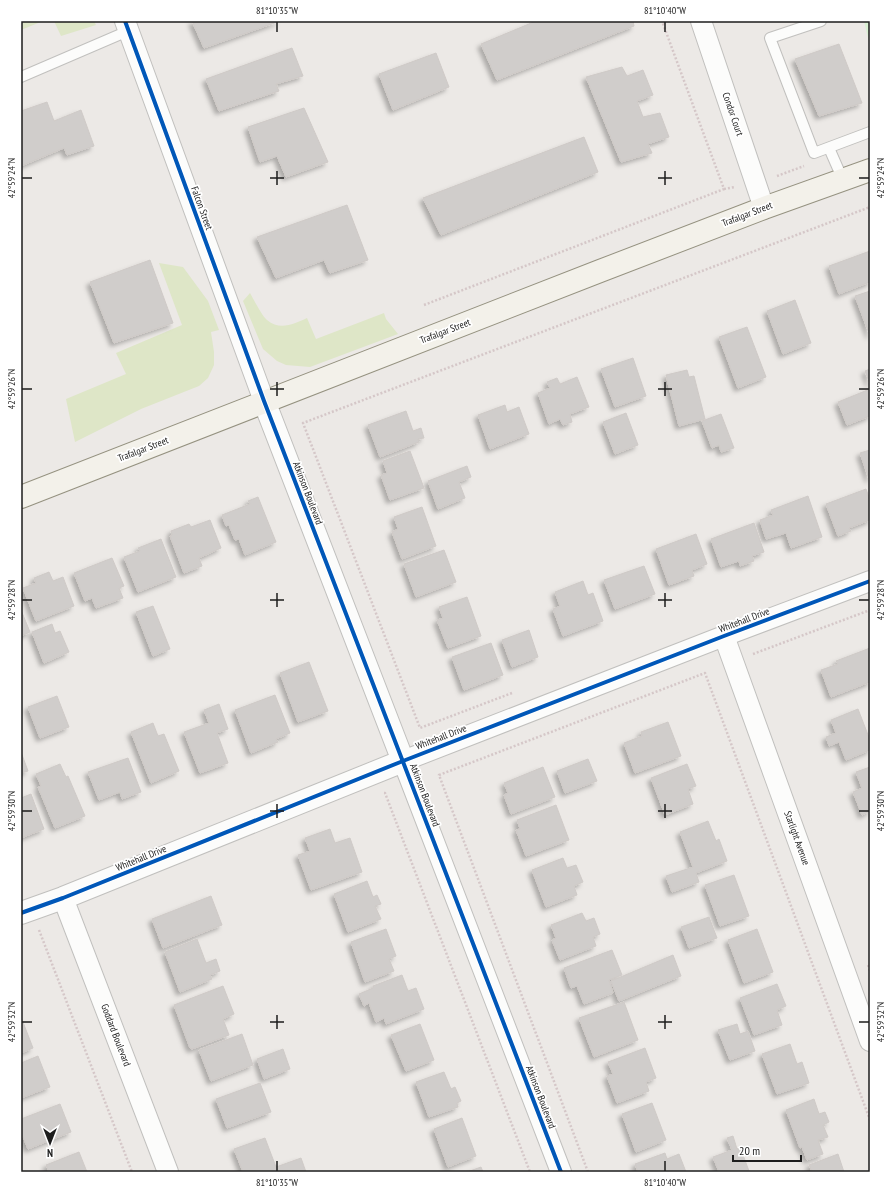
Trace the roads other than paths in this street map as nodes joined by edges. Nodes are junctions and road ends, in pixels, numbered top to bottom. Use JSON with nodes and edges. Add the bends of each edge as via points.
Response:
{"nodes":[{"id":1,"x":701,"y":21,"type":"edge"},
{"id":2,"x":821,"y":21,"type":"edge"},
{"id":3,"x":126,"y":26,"type":"edge"},
{"id":4,"x":21,"y":77,"type":"edge"},
{"id":5,"x":870,"y":132,"type":"edge"},
{"id":6,"x":831,"y":151,"type":"junction"},
{"id":7,"x":870,"y":170,"type":"edge"},
{"id":8,"x":843,"y":180,"type":"junction"},
{"id":9,"x":764,"y":208,"type":"junction"},
{"id":10,"x":264,"y":401,"type":"junction"},
{"id":11,"x":21,"y":497,"type":"edge"},
{"id":12,"x":870,"y":581,"type":"edge"},
{"id":13,"x":724,"y":636,"type":"junction"},
{"id":14,"x":403,"y":761,"type":"junction"},
{"id":15,"x":63,"y":898,"type":"junction"},
{"id":16,"x":21,"y":913,"type":"edge"},
{"id":17,"x":870,"y":1041,"type":"edge"},
{"id":18,"x":168,"y":1172,"type":"edge"},
{"id":19,"x":561,"y":1172,"type":"edge"}],
"edges":[{"from":1,"to":9,"type":"street","name":"Condor Court"},
{"from":2,"to":6,"type":"lane","via":[[770,38],[814,153]]},
{"from":3,"to":4,"type":"lane"},
{"from":3,"to":10,"type":"street","name":"Falcon Street"},
{"from":5,"to":6,"type":"lane"},
{"from":6,"to":8,"type":"lane"},
{"from":7,"to":8,"type":"main road","name":"Trafalgar Street"},
{"from":8,"to":9,"type":"main road","name":"Trafalgar Street"},
{"from":9,"to":10,"type":"main road","name":"Trafalgar Street"},
{"from":10,"to":11,"type":"main road","name":"Trafalgar Street"},
{"from":10,"to":14,"type":"street","name":"Atkinson Boulevard"},
{"from":12,"to":13,"type":"street","name":"Whitehall Drive"},
{"from":13,"to":14,"type":"street","name":"Whitehall Drive"},
{"from":13,"to":17,"type":"street","name":"Starlight Avenue"},
{"from":14,"to":15,"type":"street","name":"Whitehall Drive"},
{"from":14,"to":19,"type":"street","name":"Atkinson Boulevard"},
{"from":15,"to":16,"type":"street","name":"Whitehall Drive"},
{"from":15,"to":18,"type":"street","name":"Goddard Boulevard"}]}
